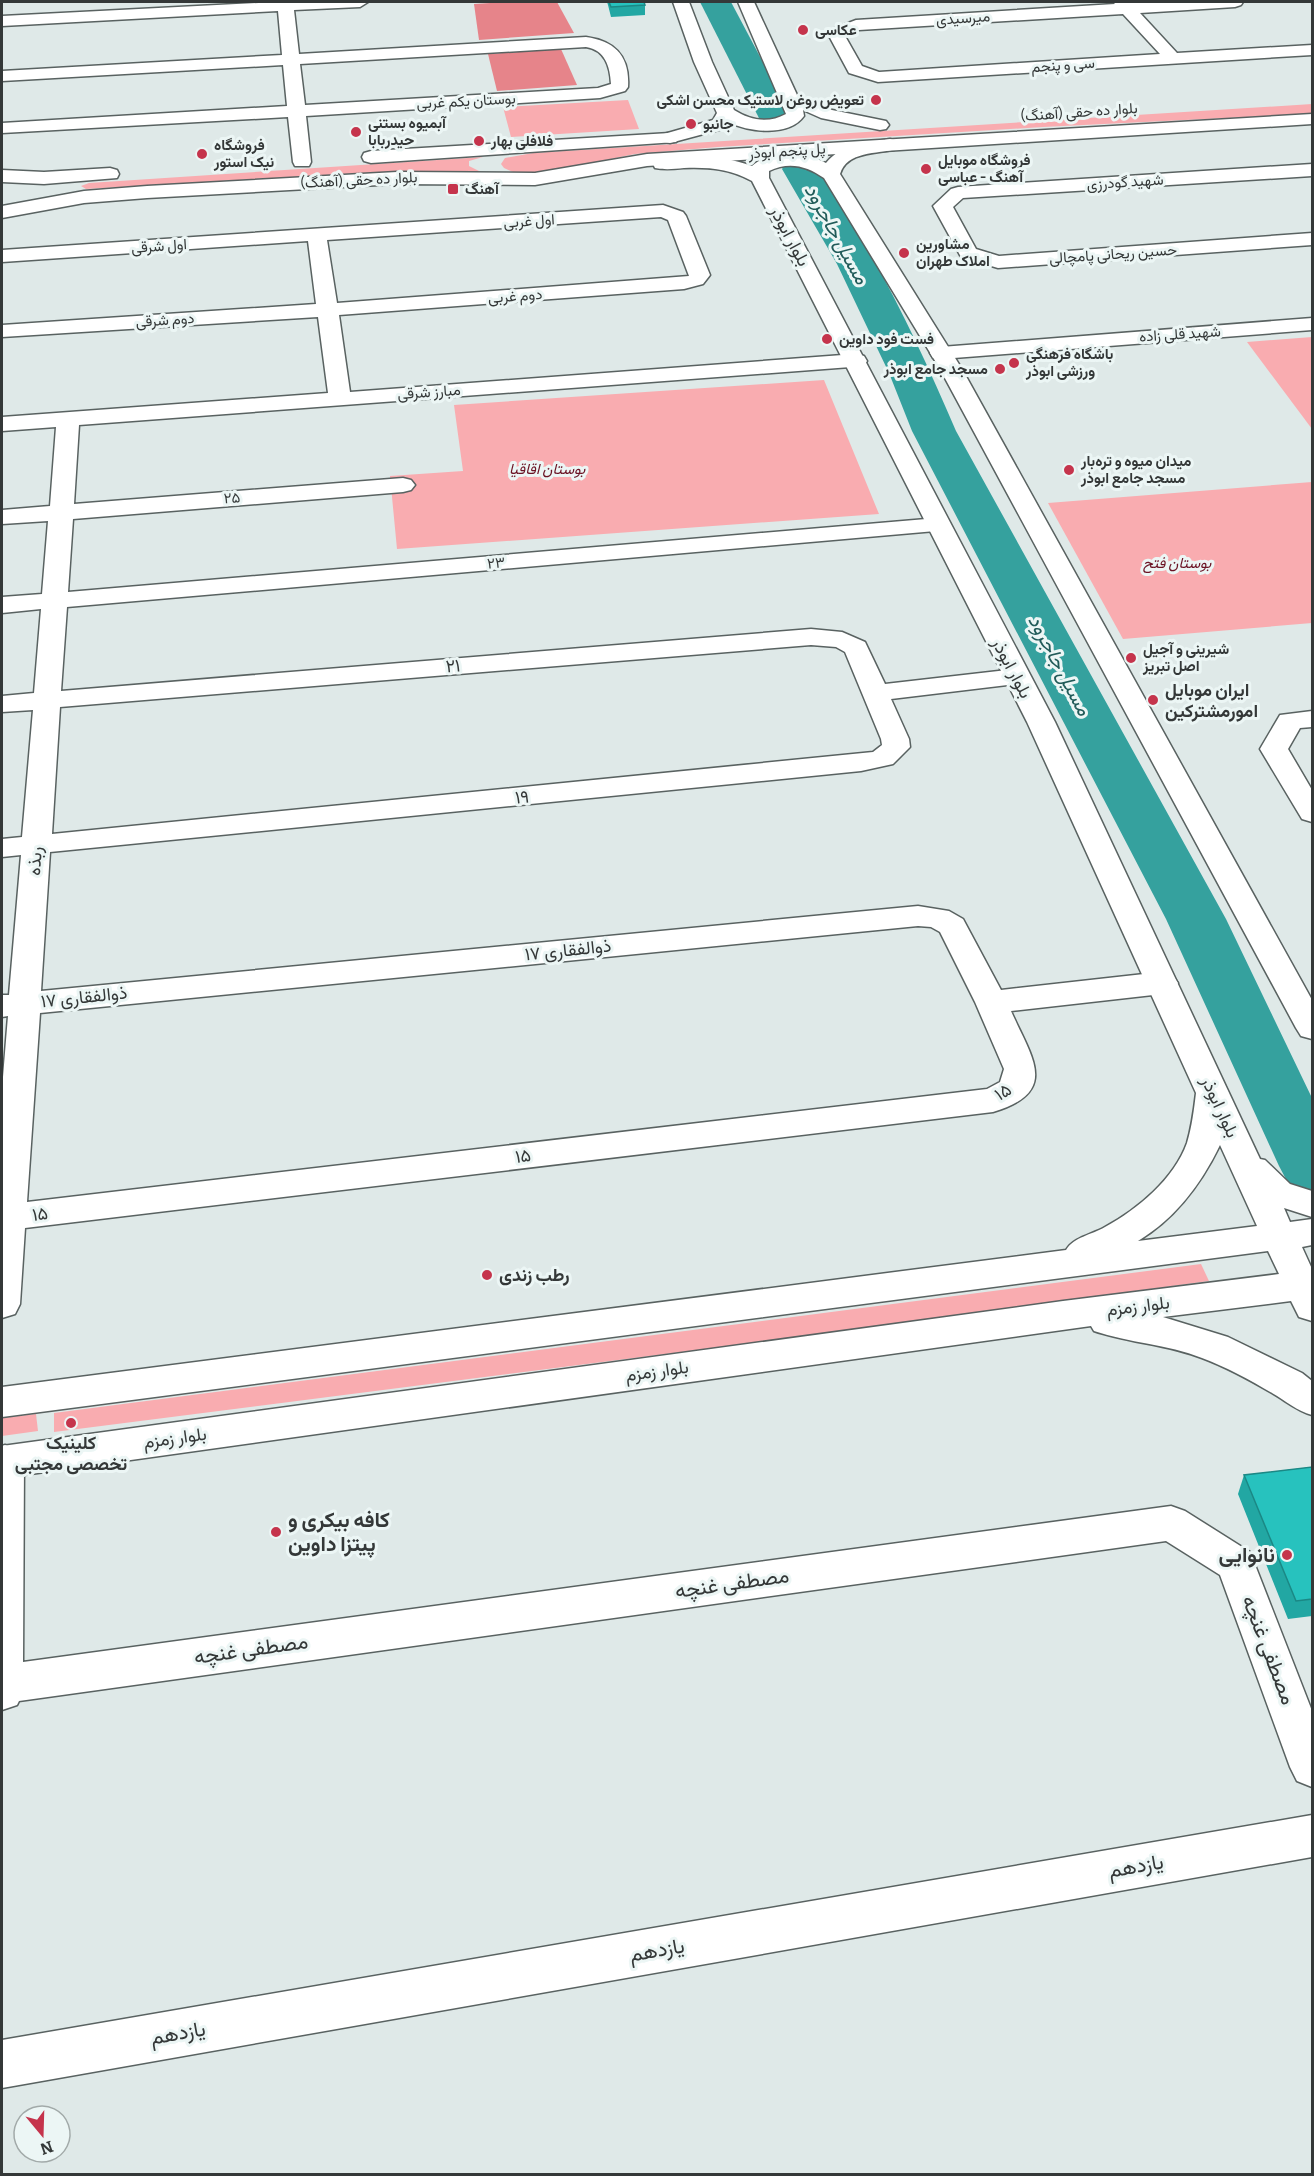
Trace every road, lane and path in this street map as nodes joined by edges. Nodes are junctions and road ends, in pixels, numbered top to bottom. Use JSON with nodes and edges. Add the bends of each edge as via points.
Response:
{"nodes":[{"id":1,"x":360,"y":2,"type":"edge"},
{"id":2,"x":681,"y":2,"type":"edge"},
{"id":3,"x":746,"y":2,"type":"edge"},
{"id":4,"x":1235,"y":2,"type":"edge"},
{"id":5,"x":286,"y":4,"type":"edge"},
{"id":6,"x":1124,"y":5,"type":"edge"},
{"id":7,"x":2,"y":21,"type":"edge"},
{"id":8,"x":836,"y":34,"type":"joint"},
{"id":9,"x":1312,"y":50,"type":"edge"},
{"id":10,"x":291,"y":58,"type":"junction"},
{"id":11,"x":1173,"y":59,"type":"junction"},
{"id":12,"x":2,"y":76,"type":"edge"},
{"id":13,"x":792,"y":104,"type":"junction"},
{"id":14,"x":297,"y":110,"type":"junction"},
{"id":15,"x":726,"y":113,"type":"junction"},
{"id":16,"x":1312,"y":119,"type":"edge"},
{"id":17,"x":846,"y":127,"type":"joint"},
{"id":18,"x":2,"y":128,"type":"edge"},
{"id":19,"x":888,"y":131,"type":"junction"},
{"id":20,"x":707,"y":135,"type":"joint"},
{"id":21,"x":670,"y":138,"type":"junction"},
{"id":22,"x":858,"y":147,"type":"joint"},
{"id":23,"x":717,"y":156,"type":"joint"},
{"id":24,"x":348,"y":159,"type":"dead end"},
{"id":25,"x":326,"y":160,"type":"dead end"},
{"id":26,"x":303,"y":162,"type":"junction"},
{"id":27,"x":280,"y":163,"type":"dead end"},
{"id":28,"x":609,"y":167,"type":"junction"},
{"id":29,"x":1312,"y":170,"type":"edge"},
{"id":30,"x":131,"y":173,"type":"dead end"},
{"id":31,"x":831,"y":174,"type":"junction"},
{"id":32,"x":2,"y":176,"type":"edge"},
{"id":33,"x":84,"y":176,"type":"junction"},
{"id":34,"x":760,"y":178,"type":"junction"},
{"id":35,"x":84,"y":197,"type":"junction"},
{"id":36,"x":943,"y":206,"type":"joint"},
{"id":37,"x":2,"y":212,"type":"edge"},
{"id":38,"x":317,"y":236,"type":"junction"},
{"id":39,"x":1312,"y":239,"type":"edge"},
{"id":40,"x":2,"y":256,"type":"edge"},
{"id":41,"x":700,"y":275,"type":"joint"},
{"id":42,"x":328,"y":310,"type":"junction"},
{"id":43,"x":1312,"y":324,"type":"edge"},
{"id":44,"x":2,"y":331,"type":"edge"},
{"id":45,"x":941,"y":353,"type":"junction"},
{"id":46,"x":856,"y":361,"type":"junction"},
{"id":47,"x":340,"y":398,"type":"junction"},
{"id":48,"x":68,"y":419,"type":"junction"},
{"id":49,"x":2,"y":424,"type":"edge"},
{"id":50,"x":403,"y":485,"type":"dead end"},
{"id":51,"x":61,"y":512,"type":"junction"},
{"id":52,"x":2,"y":517,"type":"edge"},
{"id":53,"x":938,"y":525,"type":"junction"},
{"id":54,"x":54,"y":601,"type":"junction"},
{"id":55,"x":2,"y":605,"type":"edge"},
{"id":56,"x":856,"y":648,"type":"joint"},
{"id":57,"x":1016,"y":677,"type":"junction"},
{"id":58,"x":875,"y":693,"type":"junction"},
{"id":59,"x":47,"y":700,"type":"junction"},
{"id":60,"x":2,"y":704,"type":"edge"},
{"id":61,"x":1301,"y":720,"type":"edge"},
{"id":62,"x":1312,"y":813,"type":"edge"},
{"id":63,"x":36,"y":845,"type":"junction"},
{"id":64,"x":2,"y":848,"type":"edge"},
{"id":65,"x":1162,"y":982,"type":"junction"},
{"id":66,"x":991,"y":1002,"type":"junction"},
{"id":67,"x":13,"y":1004,"type":"edge"},
{"id":68,"x":1312,"y":1028,"type":"edge"},
{"id":69,"x":1020,"y":1069,"type":"joint"},
{"id":70,"x":1212,"y":1091,"type":"junction"},
{"id":71,"x":5,"y":1218,"type":"edge"},
{"id":72,"x":1304,"y":1226,"type":"edge"},
{"id":73,"x":1051,"y":1266,"type":"junction"},
{"id":74,"x":1309,"y":1292,"type":"edge"},
{"id":75,"x":2,"y":1304,"type":"edge"},
{"id":76,"x":1063,"y":1315,"type":"junction"},
{"id":77,"x":1312,"y":1400,"type":"edge"},
{"id":78,"x":2,"y":1402,"type":"edge"},
{"id":79,"x":3,"y":1462,"type":"edge"},
{"id":80,"x":2,"y":1686,"type":"edge"},
{"id":81,"x":1312,"y":1767,"type":"edge"},
{"id":82,"x":1312,"y":1836,"type":"edge"},
{"id":83,"x":2,"y":2064,"type":"edge"}],
"edges":[{"from":1,"to":5,"type":"street"},
{"from":2,"to":15,"type":"street"},
{"from":3,"to":13,"type":"street"},
{"from":4,"to":6,"type":"street","name":"میرسیدی"},
{"from":5,"to":7,"type":"street"},
{"from":5,"to":10,"type":"street"},
{"from":6,"to":8,"type":"street","name":"میرسیدی","via":[[856,25]]},
{"from":6,"to":11,"type":"street"},
{"from":8,"to":11,"type":"street","name":"سی و پنجم","via":[[855,69],[878,77]]},
{"from":9,"to":11,"type":"street","name":"سی و پنجم"},
{"from":10,"to":12,"type":"street"},
{"from":10,"to":14,"type":"street"},
{"from":10,"to":14,"type":"street","name":"بوستان یکم غربی","via":[[586,42],[604,46],[610,52],[620,80],[618,87],[600,93]]},
{"from":13,"to":15,"type":"street","via":[[795,116],[765,124],[742,123]]},
{"from":13,"to":19,"type":"street"},
{"from":14,"to":18,"type":"street","name":"بوستان یکم غربی"},
{"from":14,"to":26,"type":"street"},
{"from":15,"to":21,"type":"street","via":[[720,124]]},
{"from":16,"to":19,"type":"street","name":"بلوار ده حقی (آهنگ)"},
{"from":17,"to":19,"type":"street","name":"بلوار ده حقی (آهنگ)"},
{"from":17,"to":20,"type":"street","name":"پل پنجم ابوذر"},
{"from":19,"to":22,"type":"street","name":"بلوار ده حقی (آهنگ)"},
{"from":19,"to":31,"type":"street","via":[[838,158]]},
{"from":20,"to":21,"type":"street","name":"بلوار ده حقی (آهنگ)"},
{"from":21,"to":24,"type":"street","name":"بلوار ده حقی (آهنگ)"},
{"from":22,"to":23,"type":"street","name":"پل پنجم ابوذر"},
{"from":23,"to":28,"type":"street","name":"بلوار ده حقی (آهنگ)","via":[[647,160]]},
{"from":25,"to":26,"type":"street","name":"بلوار ده حقی (آهنگ)"},
{"from":26,"to":27,"type":"street","name":"بلوار ده حقی (آهنگ)"},
{"from":28,"to":34,"type":"street","via":[[705,162],[734,165]]},
{"from":28,"to":35,"type":"street","name":"بلوار ده حقی (آهنگ)","via":[[535,179],[397,178]]},
{"from":29,"to":36,"type":"street","name":"شهید گودرزی","via":[[958,193]]},
{"from":30,"to":33,"type":"street"},
{"from":31,"to":34,"type":"street","via":[[806,160],[787,159],[760,168]]},
{"from":31,"to":45,"type":"street"},
{"from":32,"to":33,"type":"street"},
{"from":33,"to":35,"type":"street","via":[[64,181],[55,188],[62,195]]},
{"from":34,"to":46,"type":"street","name":"بلوار ابوذر"},
{"from":35,"to":37,"type":"street","name":"بلوار ده حقی (آهنگ)"},
{"from":36,"to":39,"type":"street","name":"حسین ریحانی پامچالی","via":[[968,253],[998,262]]},
{"from":38,"to":40,"type":"street","name":"اول شرقی"},
{"from":38,"to":41,"type":"street","name":"اول غربی","via":[[663,211],[676,216]]},
{"from":38,"to":42,"type":"street"},
{"from":41,"to":42,"type":"street","name":"دوم غربی","via":[[684,283]]},
{"from":42,"to":44,"type":"street","name":"دوم شرقی"},
{"from":42,"to":47,"type":"street"},
{"from":43,"to":45,"type":"street","name":"شهید قلی زاده"},
{"from":45,"to":68,"type":"street"},
{"from":46,"to":47,"type":"street","name":"مبارز شرقی"},
{"from":46,"to":53,"type":"street","name":"بلوار ابوذر"},
{"from":47,"to":48,"type":"street","name":"مبارز شرقی"},
{"from":48,"to":49,"type":"street","name":"مبارز شرقی"},
{"from":48,"to":51,"type":"street","name":"ربذه"},
{"from":50,"to":51,"type":"street","name":"۲۵"},
{"from":51,"to":52,"type":"street","name":"۲۵"},
{"from":51,"to":54,"type":"street","name":"ربذه"},
{"from":53,"to":54,"type":"street","name":"۲۳"},
{"from":53,"to":57,"type":"street","name":"بلوار ابوذر"},
{"from":54,"to":55,"type":"street","name":"۲۳"},
{"from":54,"to":59,"type":"street","name":"ربذه"},
{"from":56,"to":58,"type":"street","name":"۱۹"},
{"from":56,"to":59,"type":"street","name":"۲۱","via":[[842,640],[811,637]]},
{"from":57,"to":58,"type":"street"},
{"from":57,"to":65,"type":"street","name":"بلوار ابوذر","via":[[1041,722]]},
{"from":58,"to":63,"type":"street","name":"۱۹","via":[[896,747],[883,758],[861,763]]},
{"from":59,"to":60,"type":"street","name":"۲۱"},
{"from":59,"to":63,"type":"street","name":"ربذه"},
{"from":61,"to":62,"type":"street","via":[[1274,749]]},
{"from":63,"to":64,"type":"street"},
{"from":63,"to":67,"type":"street","name":"ربذه"},
{"from":65,"to":66,"type":"street"},
{"from":65,"to":70,"type":"street","name":"بلوار ابوذر"},
{"from":66,"to":67,"type":"street","name":"ذوالفقاری ۱۷","via":[[952,926],[938,918],[918,916]]},
{"from":66,"to":69,"type":"street","name":"ذوالفقاری ۱۷"},
{"from":67,"to":71,"type":"street","name":"ربذه"},
{"from":69,"to":71,"type":"street","name":"۱۵","via":[[1015,1089],[993,1100]]},
{"from":70,"to":72,"type":"street","name":"بلوار ابوذر","via":[[1247,1164],[1278,1193]]},
{"from":70,"to":73,"type":"street","via":[[1208,1130],[1194,1164],[1175,1189],[1118,1236]]},
{"from":71,"to":75,"type":"street","name":"ربذه"},
{"from":72,"to":73,"type":"street"},
{"from":72,"to":74,"type":"street"},
{"from":73,"to":78,"type":"street"},
{"from":74,"to":76,"type":"street","name":"بلوار زمزم"},
{"from":76,"to":77,"type":"street","via":[[1179,1334],[1219,1348],[1283,1379]]},
{"from":76,"to":79,"type":"street","name":"بلوار زمزم"},
{"from":79,"to":80,"type":"street"},
{"from":80,"to":81,"type":"street","name":"مصطفی غنچه","via":[[1171,1523],[1236,1564]]},
{"from":82,"to":83,"type":"street","name":"یازدهم"}]}
